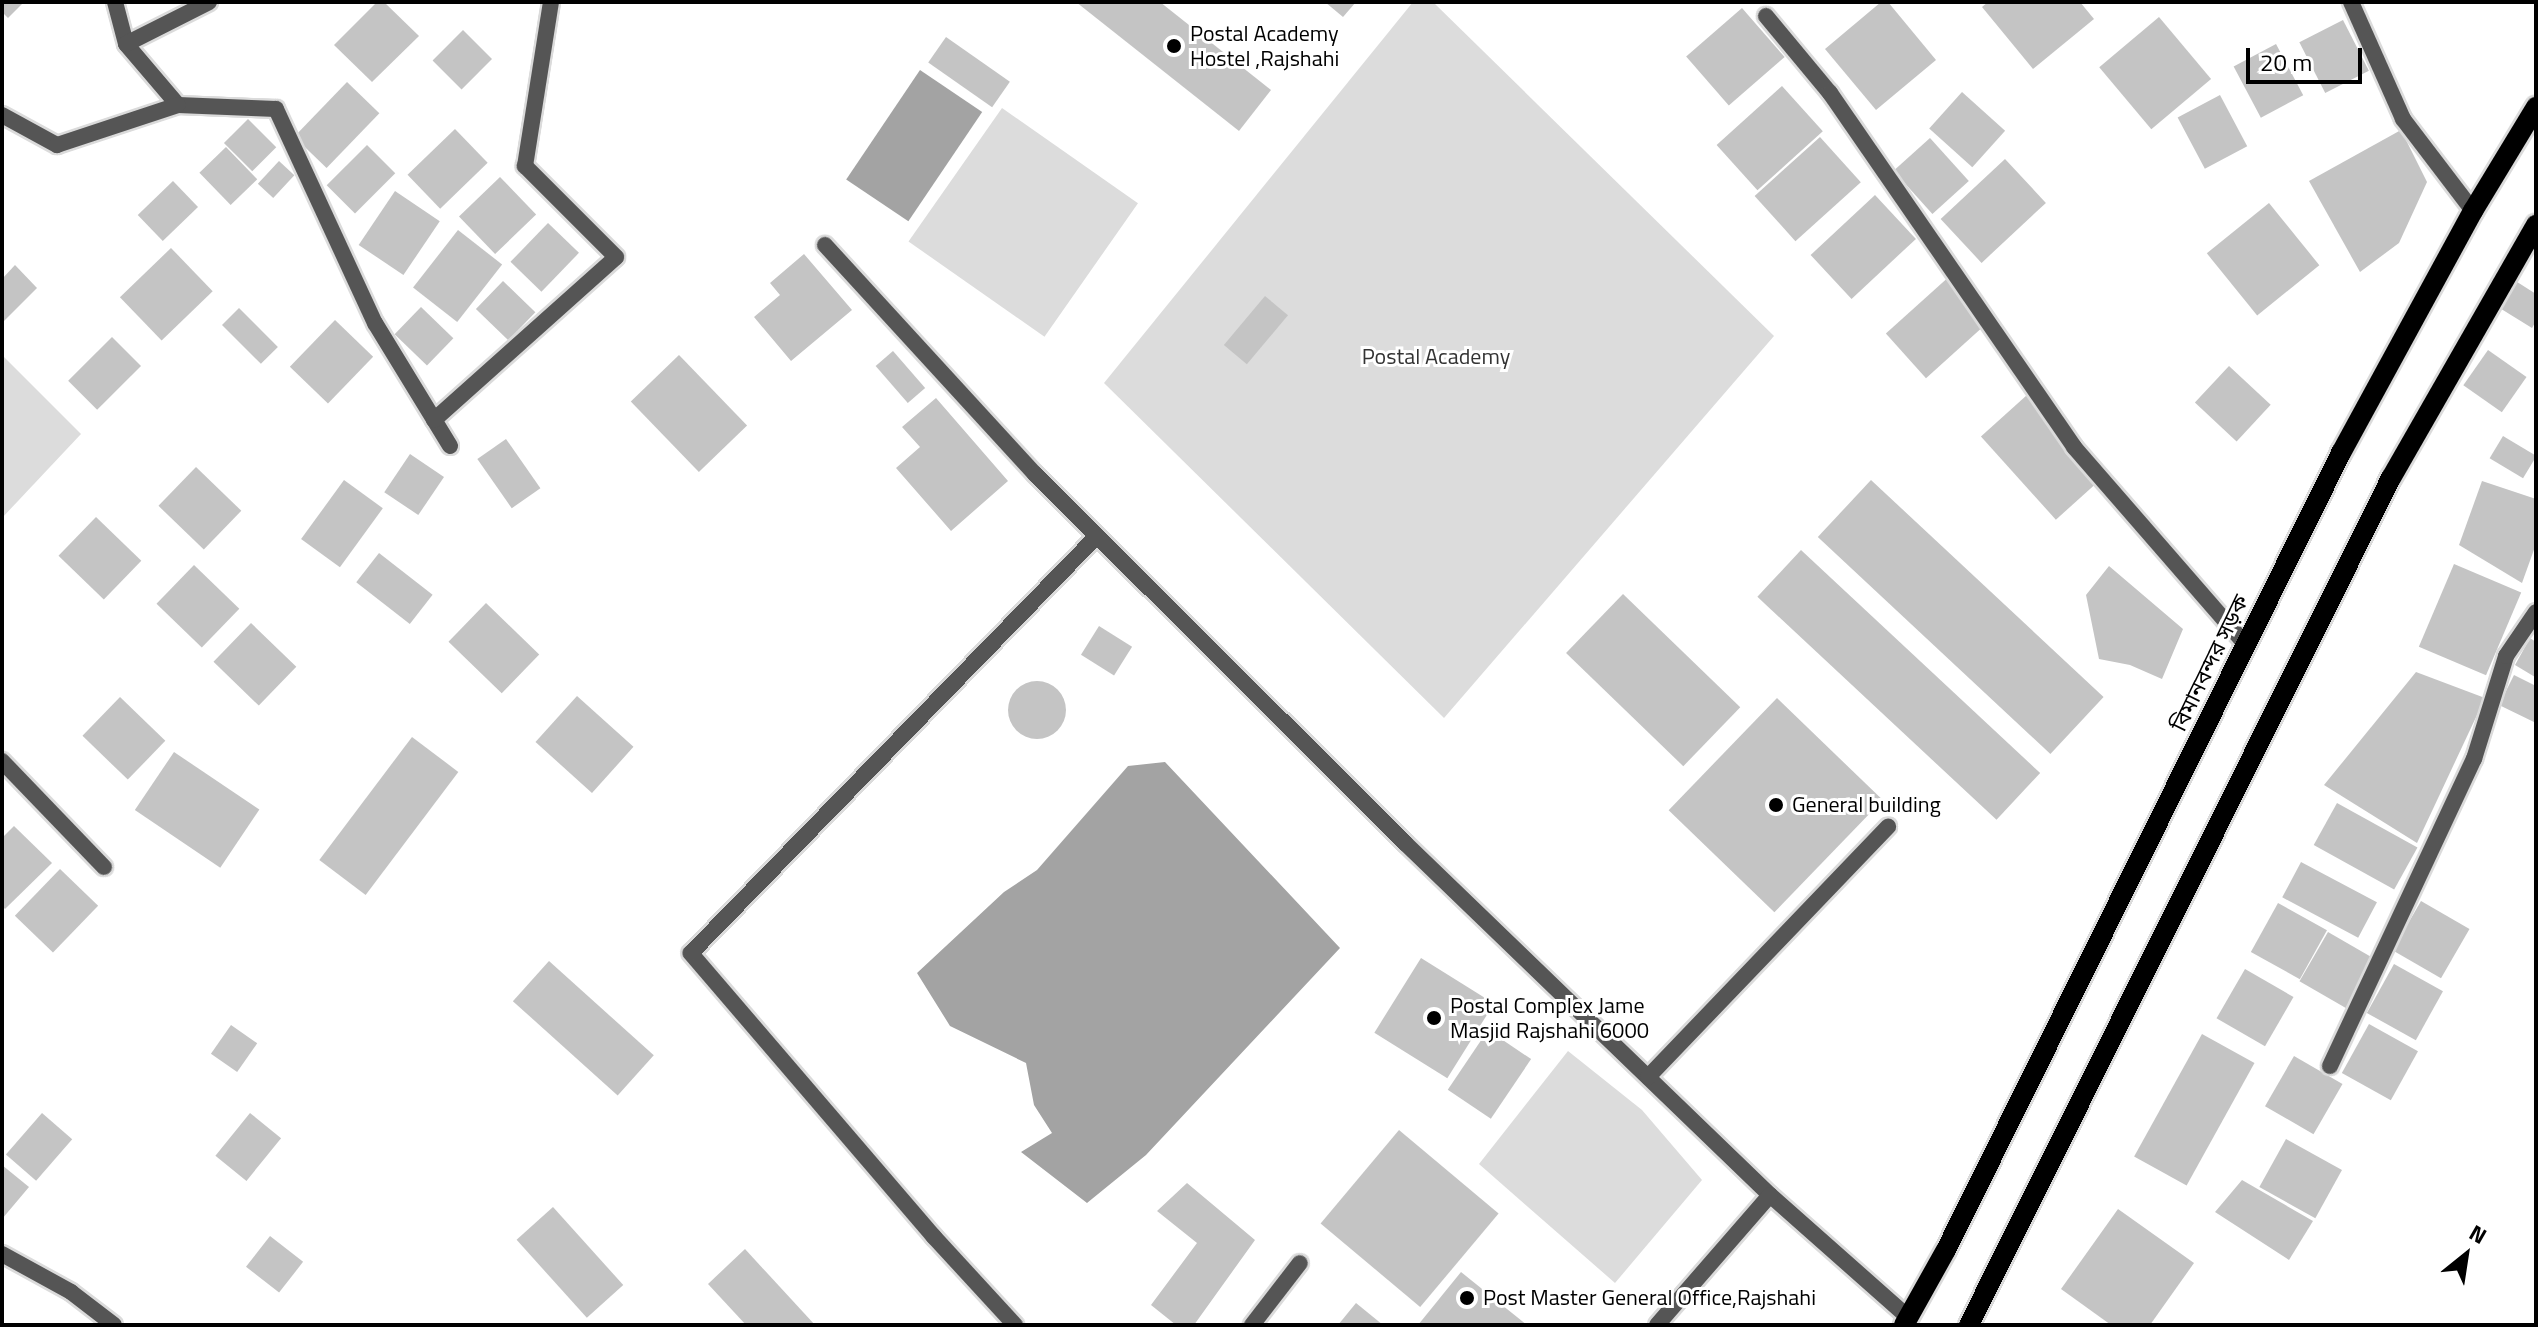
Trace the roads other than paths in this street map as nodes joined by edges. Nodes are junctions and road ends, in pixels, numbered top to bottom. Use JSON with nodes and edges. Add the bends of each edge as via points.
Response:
{"nodes":[{"id":1,"x":115,"y":2,"type":"edge"},
{"id":2,"x":209,"y":2,"type":"edge"},
{"id":3,"x":551,"y":2,"type":"edge"},
{"id":4,"x":2351,"y":2,"type":"edge"},
{"id":5,"x":1766,"y":16,"type":"dead end"},
{"id":6,"x":126,"y":44,"type":"junction"},
{"id":7,"x":178,"y":105,"type":"junction"},
{"id":8,"x":2536,"y":107,"type":"edge"},
{"id":9,"x":2,"y":115,"type":"edge"},
{"id":10,"x":2473,"y":211,"type":"junction"},
{"id":11,"x":2536,"y":225,"type":"edge"},
{"id":12,"x":825,"y":245,"type":"dead end"},
{"id":13,"x":434,"y":420,"type":"junction"},
{"id":14,"x":450,"y":446,"type":"dead end"},
{"id":15,"x":1097,"y":536,"type":"junction"},
{"id":16,"x":2536,"y":612,"type":"edge"},
{"id":17,"x":2246,"y":645,"type":"junction"},
{"id":18,"x":2,"y":761,"type":"edge"},
{"id":19,"x":1888,"y":827,"type":"dead end"},
{"id":20,"x":104,"y":867,"type":"dead end"},
{"id":21,"x":2330,"y":1066,"type":"dead end"},
{"id":22,"x":1648,"y":1077,"type":"junction"},
{"id":23,"x":1770,"y":1195,"type":"junction"},
{"id":24,"x":2,"y":1254,"type":"edge"},
{"id":25,"x":1300,"y":1263,"type":"dead end"},
{"id":26,"x":1906,"y":1321,"type":"edge"},
{"id":27,"x":114,"y":1325,"type":"edge"},
{"id":28,"x":1015,"y":1325,"type":"edge"},
{"id":29,"x":1252,"y":1325,"type":"edge"},
{"id":30,"x":1657,"y":1325,"type":"edge"},
{"id":31,"x":1969,"y":1325,"type":"edge"}],
"edges":[{"from":1,"to":6,"type":"street"},
{"from":2,"to":6,"type":"street"},
{"from":3,"to":13,"type":"street","via":[[525,166],[616,257]]},
{"from":4,"to":10,"type":"street","via":[[2403,119]]},
{"from":5,"to":17,"type":"street","via":[[1830,93],[2074,447]]},
{"from":6,"to":7,"type":"street"},
{"from":7,"to":9,"type":"street","via":[[57,145]]},
{"from":7,"to":13,"type":"street","via":[[276,109],[375,323]]},
{"from":8,"to":10,"type":"main road","name":"বিমানবন্দর সড়ক"},
{"from":10,"to":17,"type":"main road","name":"বিমানবন্দর সড়ক","via":[[2341,453]]},
{"from":11,"to":31,"type":"main road","via":[[2391,478]]},
{"from":12,"to":15,"type":"street"},
{"from":13,"to":14,"type":"street"},
{"from":15,"to":22,"type":"street"},
{"from":15,"to":28,"type":"street","via":[[691,953]]},
{"from":16,"to":21,"type":"street","via":[[2506,656],[2474,759]]},
{"from":17,"to":26,"type":"main road","name":"বিমানবন্দর সড়ক"},
{"from":18,"to":20,"type":"street"},
{"from":19,"to":22,"type":"street"},
{"from":22,"to":23,"type":"street"},
{"from":23,"to":26,"type":"street"},
{"from":23,"to":30,"type":"street"},
{"from":24,"to":27,"type":"street","via":[[71,1292]]},
{"from":25,"to":29,"type":"street"}]}
